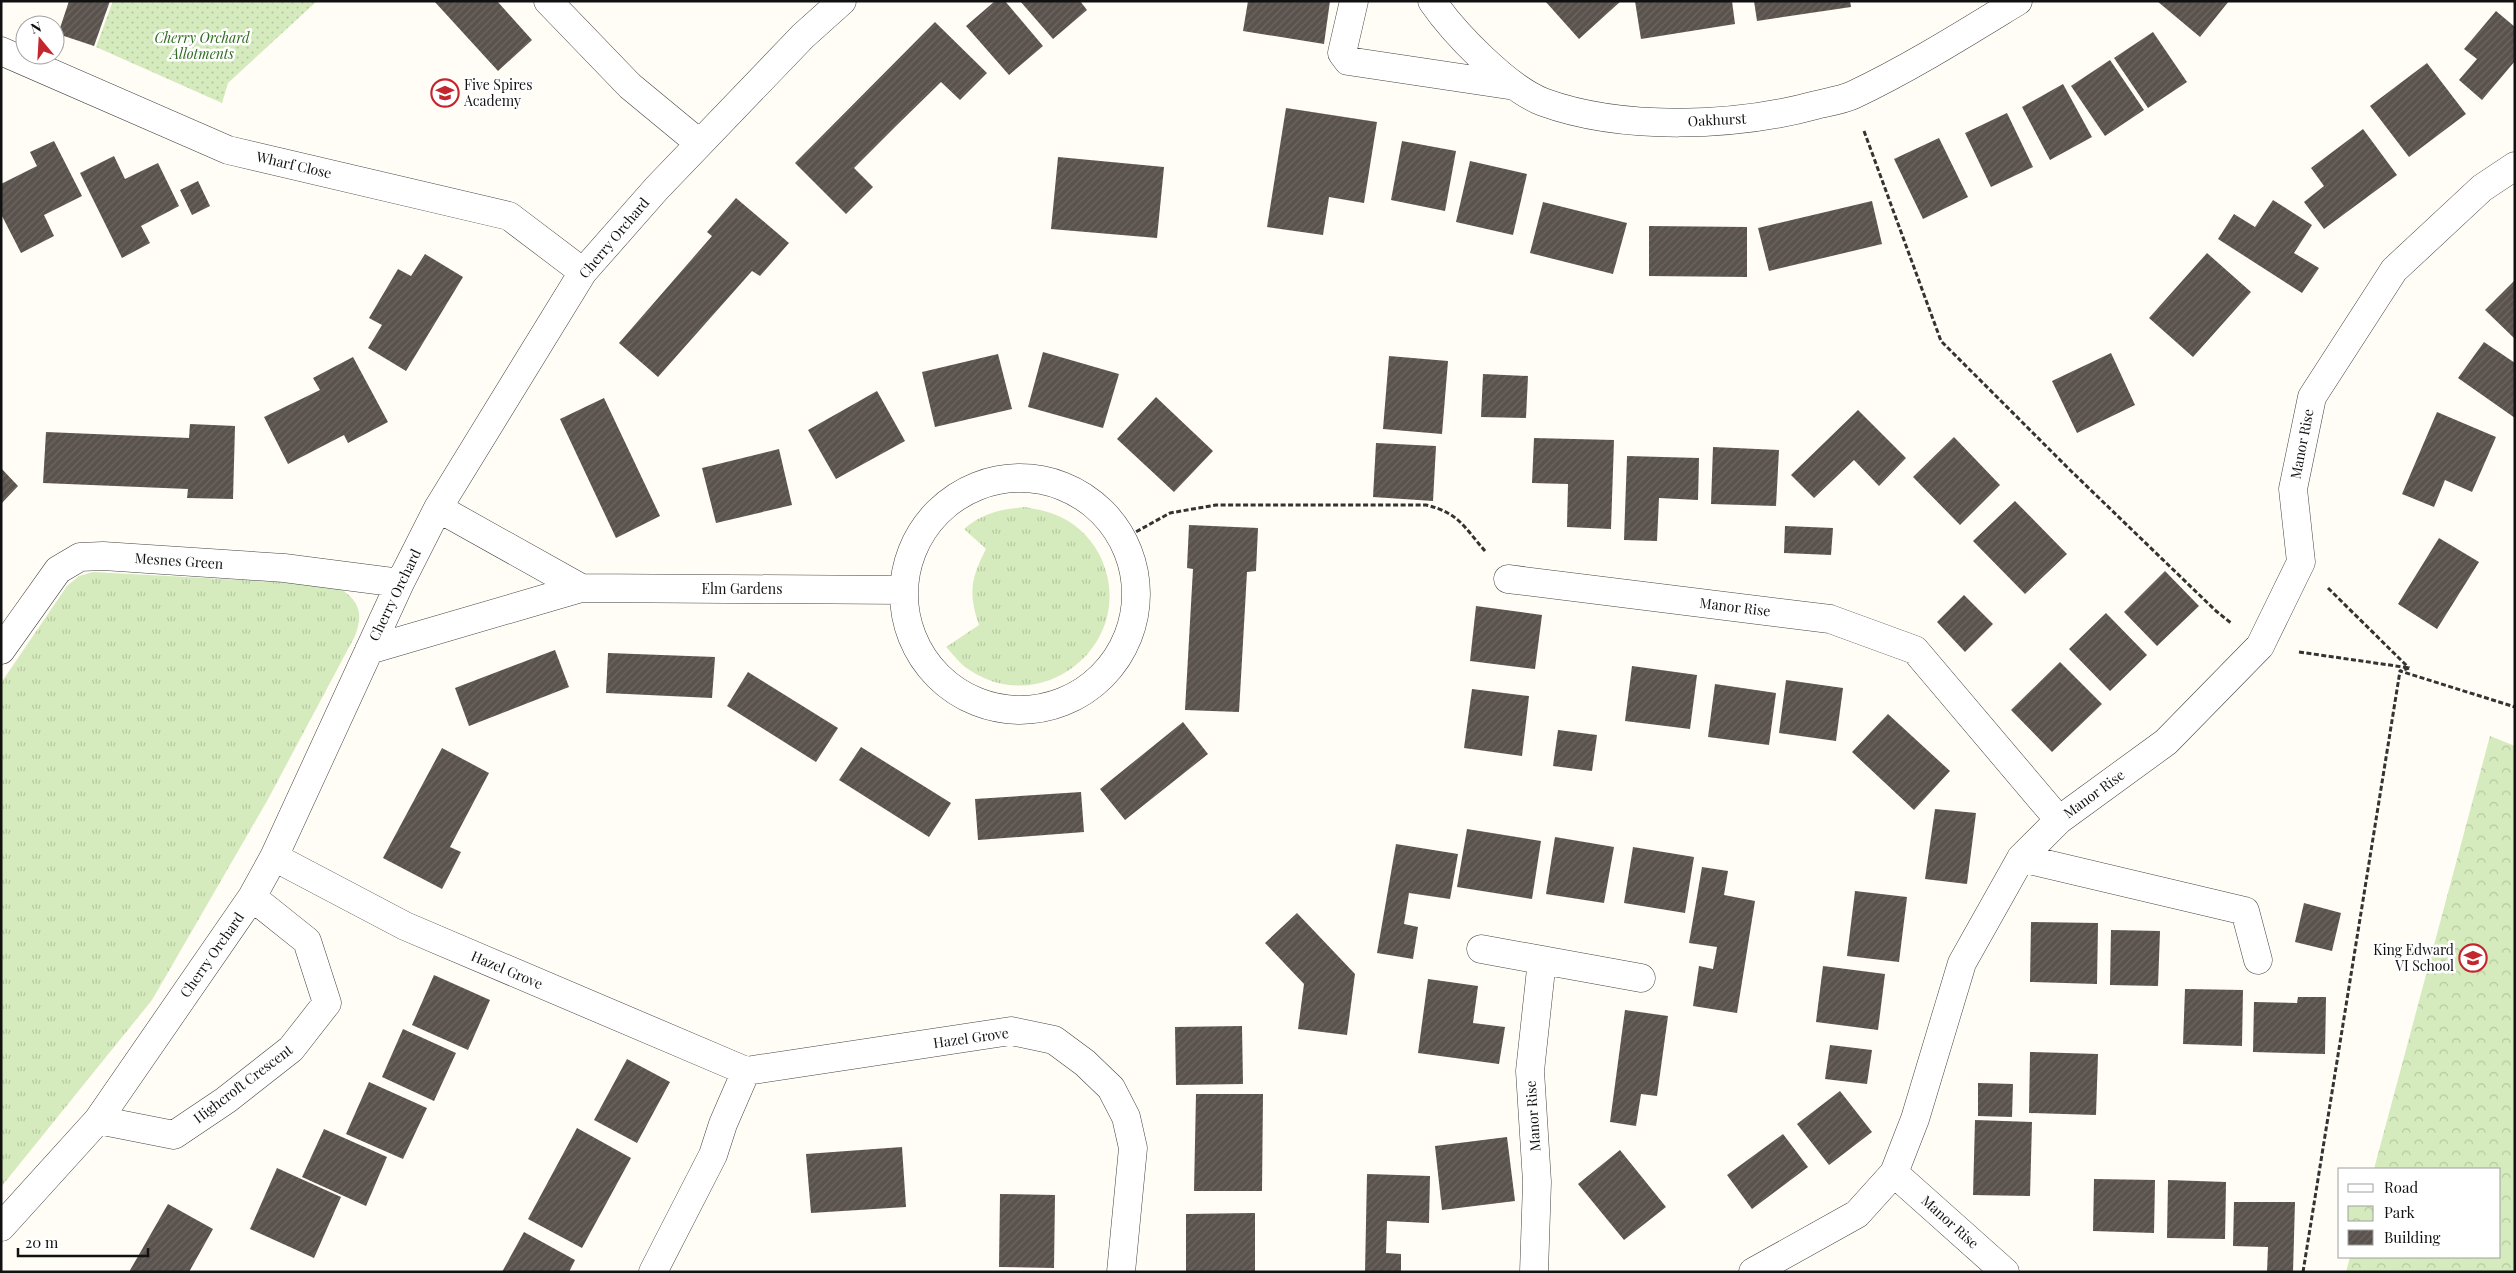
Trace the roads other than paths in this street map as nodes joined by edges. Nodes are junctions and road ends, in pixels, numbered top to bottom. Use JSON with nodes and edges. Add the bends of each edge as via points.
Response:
{"nodes":[{"id":1,"x":548,"y":1,"type":"edge"},
{"id":2,"x":842,"y":1,"type":"edge"},
{"id":3,"x":1354,"y":1,"type":"edge"},
{"id":4,"x":1432,"y":1,"type":"edge"},
{"id":5,"x":2018,"y":1,"type":"edge"},
{"id":6,"x":1,"y":51,"type":"edge"},
{"id":7,"x":1515,"y":86,"type":"junction"},
{"id":8,"x":699,"y":144,"type":"junction"},
{"id":9,"x":2515,"y":166,"type":"edge"},
{"id":10,"x":584,"y":272,"type":"junction"},
{"id":11,"x":438,"y":508,"type":"junction"},
{"id":12,"x":1508,"y":579,"type":"road end"},
{"id":13,"x":400,"y":583,"type":"junction"},
{"id":14,"x":581,"y":588,"type":"junction"},
{"id":15,"x":903,"y":590,"type":"junction"},
{"id":16,"x":1,"y":650,"type":"edge"},
{"id":17,"x":369,"y":650,"type":"junction"},
{"id":18,"x":2058,"y":820,"type":"junction"},
{"id":19,"x":274,"y":857,"type":"junction"},
{"id":20,"x":2022,"y":858,"type":"junction"},
{"id":21,"x":252,"y":897,"type":"junction"},
{"id":22,"x":1481,"y":949,"type":"dead end"},
{"id":23,"x":1542,"y":960,"type":"junction"},
{"id":24,"x":2258,"y":960,"type":"dead end"},
{"id":25,"x":1641,"y":978,"type":"dead end"},
{"id":26,"x":746,"y":1071,"type":"junction"},
{"id":27,"x":98,"y":1120,"type":"junction"},
{"id":28,"x":1894,"y":1173,"type":"junction"},
{"id":29,"x":1,"y":1227,"type":"edge"},
{"id":30,"x":653,"y":1272,"type":"edge"},
{"id":31,"x":1121,"y":1272,"type":"edge"},
{"id":32,"x":1534,"y":1272,"type":"edge"},
{"id":33,"x":1752,"y":1272,"type":"edge"},
{"id":34,"x":2005,"y":1272,"type":"edge"}],
"edges":[{"from":1,"to":8,"type":"street","via":[[630,86]]},
{"from":2,"to":8,"type":"street","name":"Cherry Orchard","via":[[803,36]]},
{"from":3,"to":7,"type":"street","via":[[1342,53],[1348,61]]},
{"from":4,"to":7,"type":"street","name":"Oakhurst","via":[[1449,25]]},
{"from":5,"to":7,"type":"street","name":"Oakhurst","via":[[1851,96],[1757,118],[1662,123],[1610,118],[1543,102]]},
{"from":6,"to":10,"type":"street","name":"Wharf Close","via":[[228,150],[509,216]]},
{"from":8,"to":10,"type":"street","name":"Cherry Orchard"},
{"from":9,"to":18,"type":"street","name":"Manor Rise","via":[[2482,188],[2394,270],[2312,397],[2293,489],[2300,562],[2260,646],[2166,742]]},
{"from":10,"to":11,"type":"street","name":"Cherry Orchard"},
{"from":11,"to":13,"type":"street","name":"Cherry Orchard"},
{"from":11,"to":14,"type":"street","name":"Elm Gardens"},
{"from":12,"to":18,"type":"street","name":"Manor Rise","via":[[1830,619],[1915,650]]},
{"from":13,"to":16,"type":"street","name":"Mesnes Green","via":[[284,568],[80,557],[58,570]]},
{"from":13,"to":17,"type":"street","name":"Cherry Orchard"},
{"from":14,"to":15,"type":"street","name":"Elm Gardens"},
{"from":14,"to":17,"type":"street","name":"Elm Gardens"},
{"from":15,"to":15,"type":"street","via":[[910,557],[925,527],[948,503],[977,486],[1010,478],[1044,480],[1076,492],[1102,512],[1123,539],[1135,575],[1135,614],[1122,650],[1098,681],[1065,701],[1027,710],[989,706],[954,690],[926,663],[909,628]]},
{"from":17,"to":19,"type":"street","name":"Cherry Orchard"},
{"from":18,"to":20,"type":"street","name":"Manor Rise"},
{"from":19,"to":21,"type":"street","name":"Cherry Orchard"},
{"from":19,"to":26,"type":"street","name":"Hazel Grove","via":[[405,926]]},
{"from":20,"to":24,"type":"street","via":[[2245,911]]},
{"from":20,"to":28,"type":"street","name":"Manor Rise","via":[[1962,963],[1915,1118]]},
{"from":21,"to":27,"type":"street","name":"Cherry Orchard"},
{"from":21,"to":27,"type":"street","name":"Highcroft Crescent","via":[[307,941],[327,1002],[291,1049],[226,1100],[174,1135]]},
{"from":22,"to":23,"type":"street"},
{"from":23,"to":25,"type":"street"},
{"from":23,"to":32,"type":"street","name":"Manor Rise","via":[[1530,1071],[1537,1182]]},
{"from":26,"to":30,"type":"street","via":[[713,1155]]},
{"from":26,"to":31,"type":"street","name":"Hazel Grove","via":[[1011,1031],[1054,1040],[1112,1088],[1126,1117],[1133,1148]]},
{"from":27,"to":29,"type":"street","name":"Cherry Orchard"},
{"from":28,"to":33,"type":"street","name":"Manor Rise","via":[[1857,1214]]},
{"from":28,"to":34,"type":"street","name":"Manor Rise"}]}
